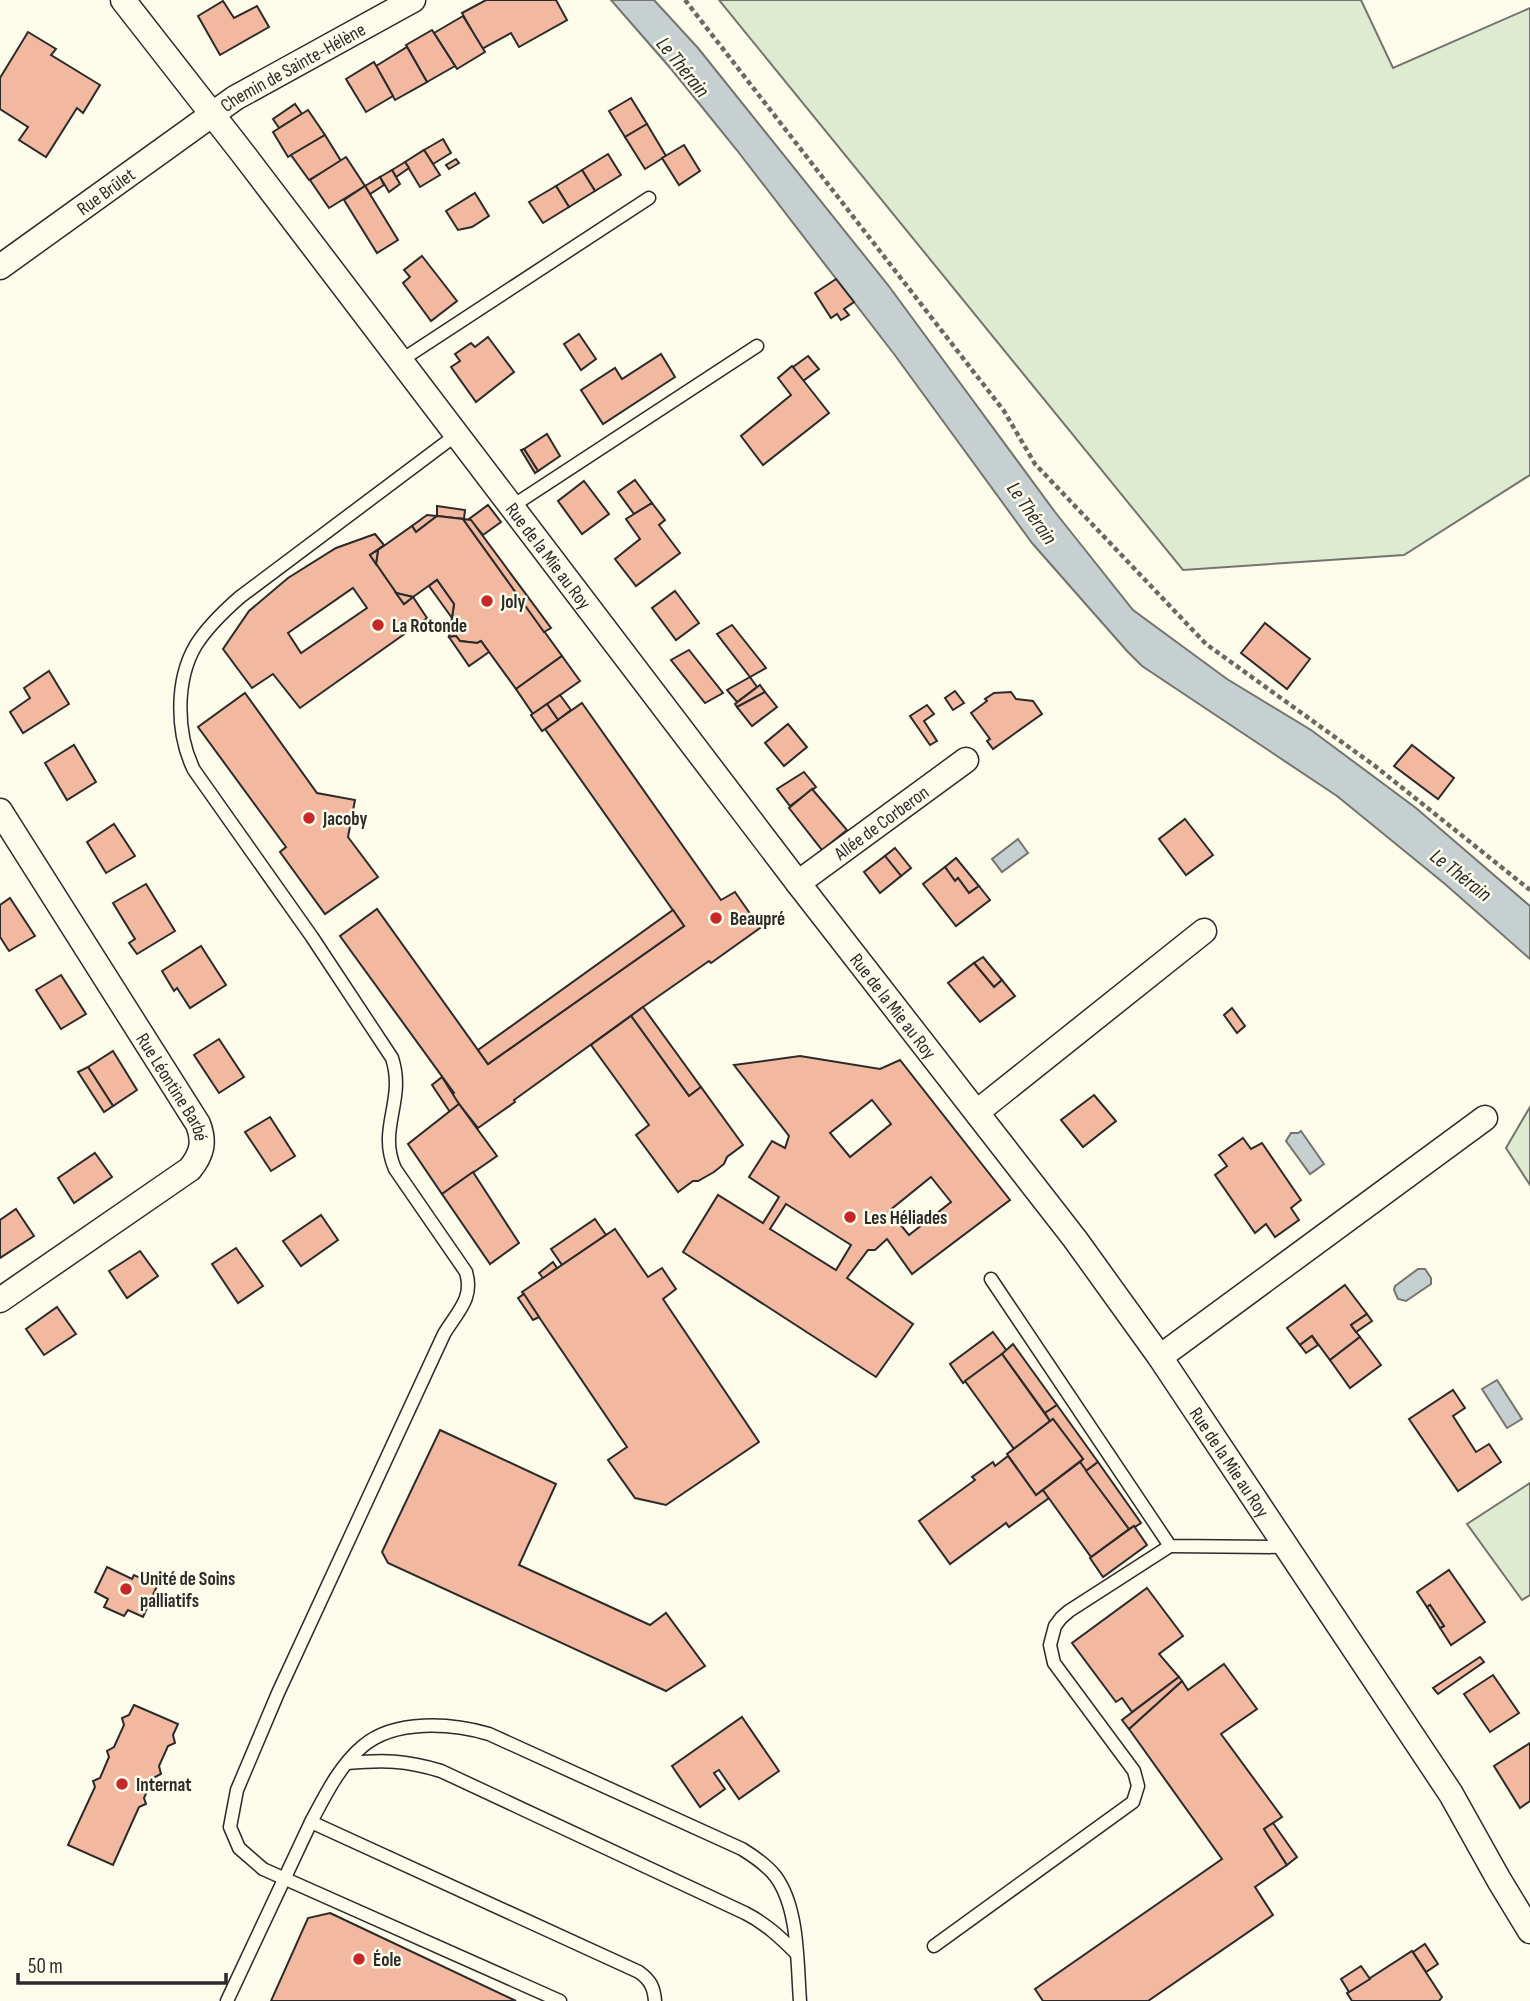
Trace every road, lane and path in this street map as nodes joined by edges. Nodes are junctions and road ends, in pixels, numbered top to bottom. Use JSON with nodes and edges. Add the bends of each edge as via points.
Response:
{"nodes":[{"id":1,"x":123,"y":0,"type":"edge"},
{"id":2,"x":413,"y":0,"type":"edge"},
{"id":3,"x":685,"y":0,"type":"edge"},
{"id":4,"x":211,"y":115,"type":"junction"},
{"id":5,"x":649,"y":198,"type":"dead end"},
{"id":6,"x":0,"y":267,"type":"edge"},
{"id":7,"x":757,"y":346,"type":"dead end"},
{"id":8,"x":400,"y":361,"type":"junction"},
{"id":9,"x":456,"y":435,"type":"junction"},
{"id":10,"x":511,"y":507,"type":"junction"},
{"id":11,"x":966,"y":760,"type":"dead end"},
{"id":12,"x":0,"y":811,"type":"edge"},
{"id":13,"x":798,"y":883,"type":"junction"},
{"id":14,"x":1530,"y":890,"type":"edge"},
{"id":15,"x":1204,"y":931,"type":"dead end"},
{"id":16,"x":976,"y":1112,"type":"junction"},
{"id":17,"x":1485,"y":1118,"type":"dead end"},
{"id":18,"x":991,"y":1279,"type":"dead end"},
{"id":19,"x":0,"y":1300,"type":"edge"},
{"id":20,"x":1160,"y":1357,"type":"junction"},
{"id":21,"x":1170,"y":1546,"type":"junction"},
{"id":22,"x":1285,"y":1546,"type":"junction"},
{"id":23,"x":347,"y":1763,"type":"junction"},
{"id":24,"x":311,"y":1822,"type":"junction"},
{"id":25,"x":284,"y":1879,"type":"junction"},
{"id":26,"x":1530,"y":1931,"type":"edge"},
{"id":27,"x":934,"y":1946,"type":"dead end"},
{"id":28,"x":796,"y":1954,"type":"junction"},
{"id":29,"x":227,"y":2001,"type":"edge"},
{"id":30,"x":560,"y":2001,"type":"edge"},
{"id":31,"x":655,"y":2001,"type":"edge"},
{"id":32,"x":800,"y":2001,"type":"edge"}],
"edges":[{"from":1,"to":4,"type":"street","name":"Rue de la Mie au Roy"},
{"from":2,"to":4,"type":"street","name":"Chemin de Sainte-Hélène"},
{"from":3,"to":14,"type":"path","via":[[1004,411],[1035,464],[1206,644],[1375,766]]},
{"from":4,"to":6,"type":"street","name":"Rue Brûlet"},
{"from":4,"to":8,"type":"street","name":"Rue de la Mie au Roy"},
{"from":5,"to":8,"type":"lane"},
{"from":7,"to":10,"type":"lane"},
{"from":8,"to":9,"type":"street","name":"Rue de la Mie au Roy"},
{"from":9,"to":10,"type":"street","name":"Rue de la Mie au Roy"},
{"from":9,"to":25,"type":"lane","via":[[224,611],[194,648],[181,696],[180,728],[194,769],[392,1058],[397,1083],[388,1132],[390,1158],[469,1283],[466,1300],[419,1386],[237,1790],[230,1827],[239,1848],[263,1869]]},
{"from":10,"to":13,"type":"street","name":"Rue de la Mie au Roy"},
{"from":11,"to":13,"type":"street","name":"Allée de Corberon"},
{"from":12,"to":19,"type":"street","name":"Rue Léontine Barbé","via":[[198,1124],[203,1143],[190,1169]]},
{"from":13,"to":16,"type":"street","name":"Rue de la Mie au Roy"},
{"from":15,"to":16,"type":"street"},
{"from":16,"to":20,"type":"street","name":"Rue de la Mie au Roy"},
{"from":17,"to":20,"type":"street"},
{"from":18,"to":21,"type":"lane"},
{"from":20,"to":22,"type":"street","name":"Rue de la Mie au Roy"},
{"from":21,"to":22,"type":"lane"},
{"from":21,"to":27,"type":"lane","via":[[1069,1611],[1055,1626],[1050,1645],[1054,1663],[1134,1771],[1138,1786],[1133,1802]]},
{"from":22,"to":26,"type":"street","name":"Rue de la Mie au Roy","via":[[1451,1794]]},
{"from":23,"to":24,"type":"lane"},
{"from":23,"to":28,"type":"lane","via":[[391,1760],[441,1771],[745,1913],[773,1931]]},
{"from":23,"to":28,"type":"lane","via":[[375,1738],[404,1729],[438,1726],[489,1734],[757,1858],[786,1895]]},
{"from":24,"to":25,"type":"lane"},
{"from":24,"to":31,"type":"lane","via":[[639,1972],[649,1979]]},
{"from":25,"to":29,"type":"lane"},
{"from":25,"to":30,"type":"lane"},
{"from":28,"to":32,"type":"lane"}]}
